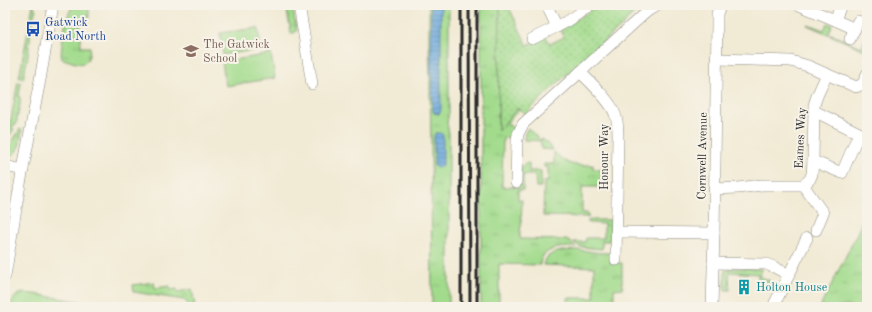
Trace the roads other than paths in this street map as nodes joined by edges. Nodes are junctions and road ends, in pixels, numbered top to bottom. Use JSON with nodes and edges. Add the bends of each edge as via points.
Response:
{"nodes":[{"id":1,"x":53,"y":5,"type":"edge"},
{"id":2,"x":299,"y":5,"type":"edge"},
{"id":3,"x":590,"y":5,"type":"edge"},
{"id":4,"x":658,"y":5,"type":"edge"},
{"id":5,"x":799,"y":5,"type":"edge"},
{"id":6,"x":841,"y":5,"type":"edge"},
{"id":7,"x":715,"y":6,"type":"edge"},
{"id":8,"x":548,"y":8,"type":"dead end"},
{"id":9,"x":835,"y":20,"type":"junction"},
{"id":10,"x":557,"y":27,"type":"junction"},
{"id":11,"x":854,"y":30,"type":"dead end"},
{"id":12,"x":532,"y":39,"type":"dead end"},
{"id":13,"x":716,"y":59,"type":"junction"},
{"id":14,"x":580,"y":72,"type":"junction"},
{"id":15,"x":827,"y":74,"type":"junction"},
{"id":16,"x":867,"y":74,"type":"edge"},
{"id":17,"x":312,"y":84,"type":"dead end"},
{"id":18,"x":814,"y":111,"type":"junction"},
{"id":19,"x":813,"y":161,"type":"junction"},
{"id":20,"x":5,"y":166,"type":"edge"},
{"id":21,"x":23,"y":170,"type":"junction"},
{"id":22,"x":516,"y":183,"type":"dead end"},
{"id":23,"x":803,"y":185,"type":"junction"},
{"id":24,"x":714,"y":189,"type":"junction"},
{"id":25,"x":816,"y":230,"type":"dead end"},
{"id":26,"x":616,"y":232,"type":"junction"},
{"id":27,"x":714,"y":233,"type":"junction"},
{"id":28,"x":807,"y":238,"type":"dead end"},
{"id":29,"x":616,"y":260,"type":"dead end"},
{"id":30,"x":713,"y":263,"type":"junction"},
{"id":31,"x":789,"y":275,"type":"junction"},
{"id":32,"x":5,"y":276,"type":"edge"},
{"id":33,"x":712,"y":307,"type":"edge"},
{"id":34,"x":773,"y":307,"type":"edge"}],
"edges":[{"from":1,"to":21,"type":"street"},
{"from":2,"to":17,"type":"street"},
{"from":3,"to":10,"type":"street"},
{"from":4,"to":14,"type":"street","via":[[644,14]]},
{"from":5,"to":9,"type":"street"},
{"from":6,"to":9,"type":"street"},
{"from":7,"to":13,"type":"street","name":"Cornwell Avenue"},
{"from":8,"to":10,"type":"street"},
{"from":9,"to":11,"type":"street"},
{"from":10,"to":12,"type":"street"},
{"from":13,"to":15,"type":"street","via":[[791,61]]},
{"from":13,"to":24,"type":"street","name":"Cornwell Avenue"},
{"from":14,"to":22,"type":"street","via":[[520,129],[517,140]]},
{"from":14,"to":26,"type":"street","name":"Honour Way","via":[[608,101],[616,114]]},
{"from":15,"to":16,"type":"street","via":[[856,87],[863,84]]},
{"from":15,"to":18,"type":"street","name":"Eames Way","via":[[817,96]]},
{"from":18,"to":19,"type":"street","name":"Eames Way"},
{"from":18,"to":19,"type":"street","via":[[859,133],[842,173]]},
{"from":19,"to":23,"type":"street","name":"Eames Way","via":[[810,179]]},
{"from":20,"to":21,"type":"street"},
{"from":21,"to":32,"type":"street"},
{"from":23,"to":24,"type":"street","name":"Eames Way"},
{"from":23,"to":25,"type":"street","via":[[823,213]]},
{"from":24,"to":27,"type":"street","name":"Cornwell Avenue"},
{"from":26,"to":27,"type":"street"},
{"from":26,"to":29,"type":"street","name":"Honour Way"},
{"from":27,"to":30,"type":"street","name":"Cornwell Avenue"},
{"from":28,"to":31,"type":"street"},
{"from":30,"to":31,"type":"street","via":[[766,264]]},
{"from":30,"to":33,"type":"street","name":"Cornwell Avenue"},
{"from":31,"to":34,"type":"street"}]}
